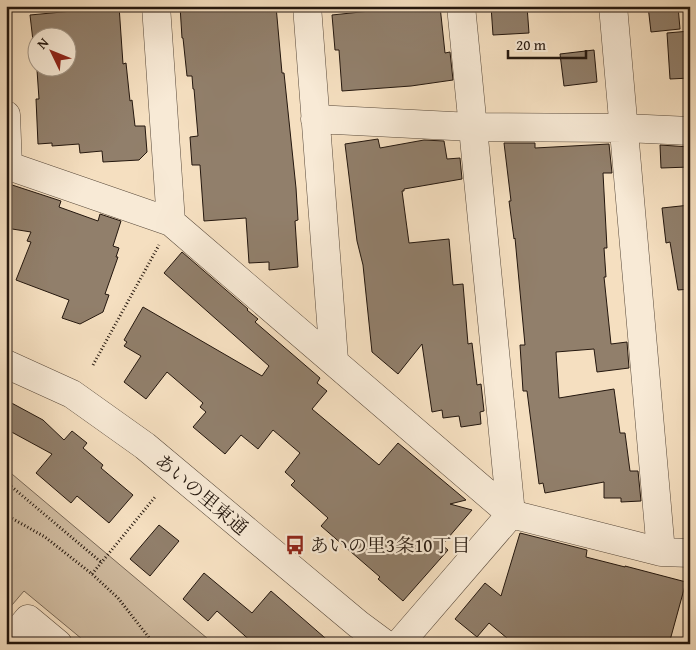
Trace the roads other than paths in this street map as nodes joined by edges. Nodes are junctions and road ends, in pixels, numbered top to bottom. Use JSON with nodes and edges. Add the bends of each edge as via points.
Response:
{"nodes":[{"id":1,"x":156,"y":6,"type":"edge"},
{"id":2,"x":306,"y":6,"type":"edge"},
{"id":3,"x":461,"y":6,"type":"edge"},
{"id":4,"x":613,"y":6,"type":"edge"},
{"id":5,"x":6,"y":115,"type":"edge"},
{"id":6,"x":315,"y":119,"type":"junction"},
{"id":7,"x":472,"y":127,"type":"junction"},
{"id":8,"x":625,"y":128,"type":"junction"},
{"id":9,"x":690,"y":131,"type":"edge"},
{"id":10,"x":7,"y":166,"type":"edge"},
{"id":11,"x":171,"y":222,"type":"junction"},
{"id":12,"x":334,"y":360,"type":"junction"},
{"id":13,"x":6,"y":364,"type":"edge"},
{"id":14,"x":511,"y":514,"type":"junction"},
{"id":15,"x":661,"y":552,"type":"junction"},
{"id":16,"x":690,"y":553,"type":"edge"},
{"id":17,"x":7,"y":644,"type":"edge"},
{"id":18,"x":58,"y":644,"type":"edge"},
{"id":19,"x":385,"y":644,"type":"edge"},
{"id":20,"x":399,"y":644,"type":"edge"}],
"edges":[{"from":1,"to":11,"type":"street"},
{"from":2,"to":6,"type":"street"},
{"from":3,"to":7,"type":"street"},
{"from":4,"to":8,"type":"street"},
{"from":5,"to":10,"type":"street"},
{"from":6,"to":7,"type":"street"},
{"from":6,"to":12,"type":"street"},
{"from":7,"to":8,"type":"street"},
{"from":7,"to":14,"type":"street"},
{"from":8,"to":9,"type":"street"},
{"from":8,"to":15,"type":"street"},
{"from":10,"to":11,"type":"street"},
{"from":11,"to":12,"type":"street"},
{"from":12,"to":14,"type":"street"},
{"from":13,"to":19,"type":"street","name":"あいの里東通","via":[[72,394],[146,446]]},
{"from":14,"to":15,"type":"street"},
{"from":14,"to":20,"type":"street"},
{"from":15,"to":16,"type":"street"},
{"from":17,"to":18,"type":"street","via":[[28,619]]}]}
